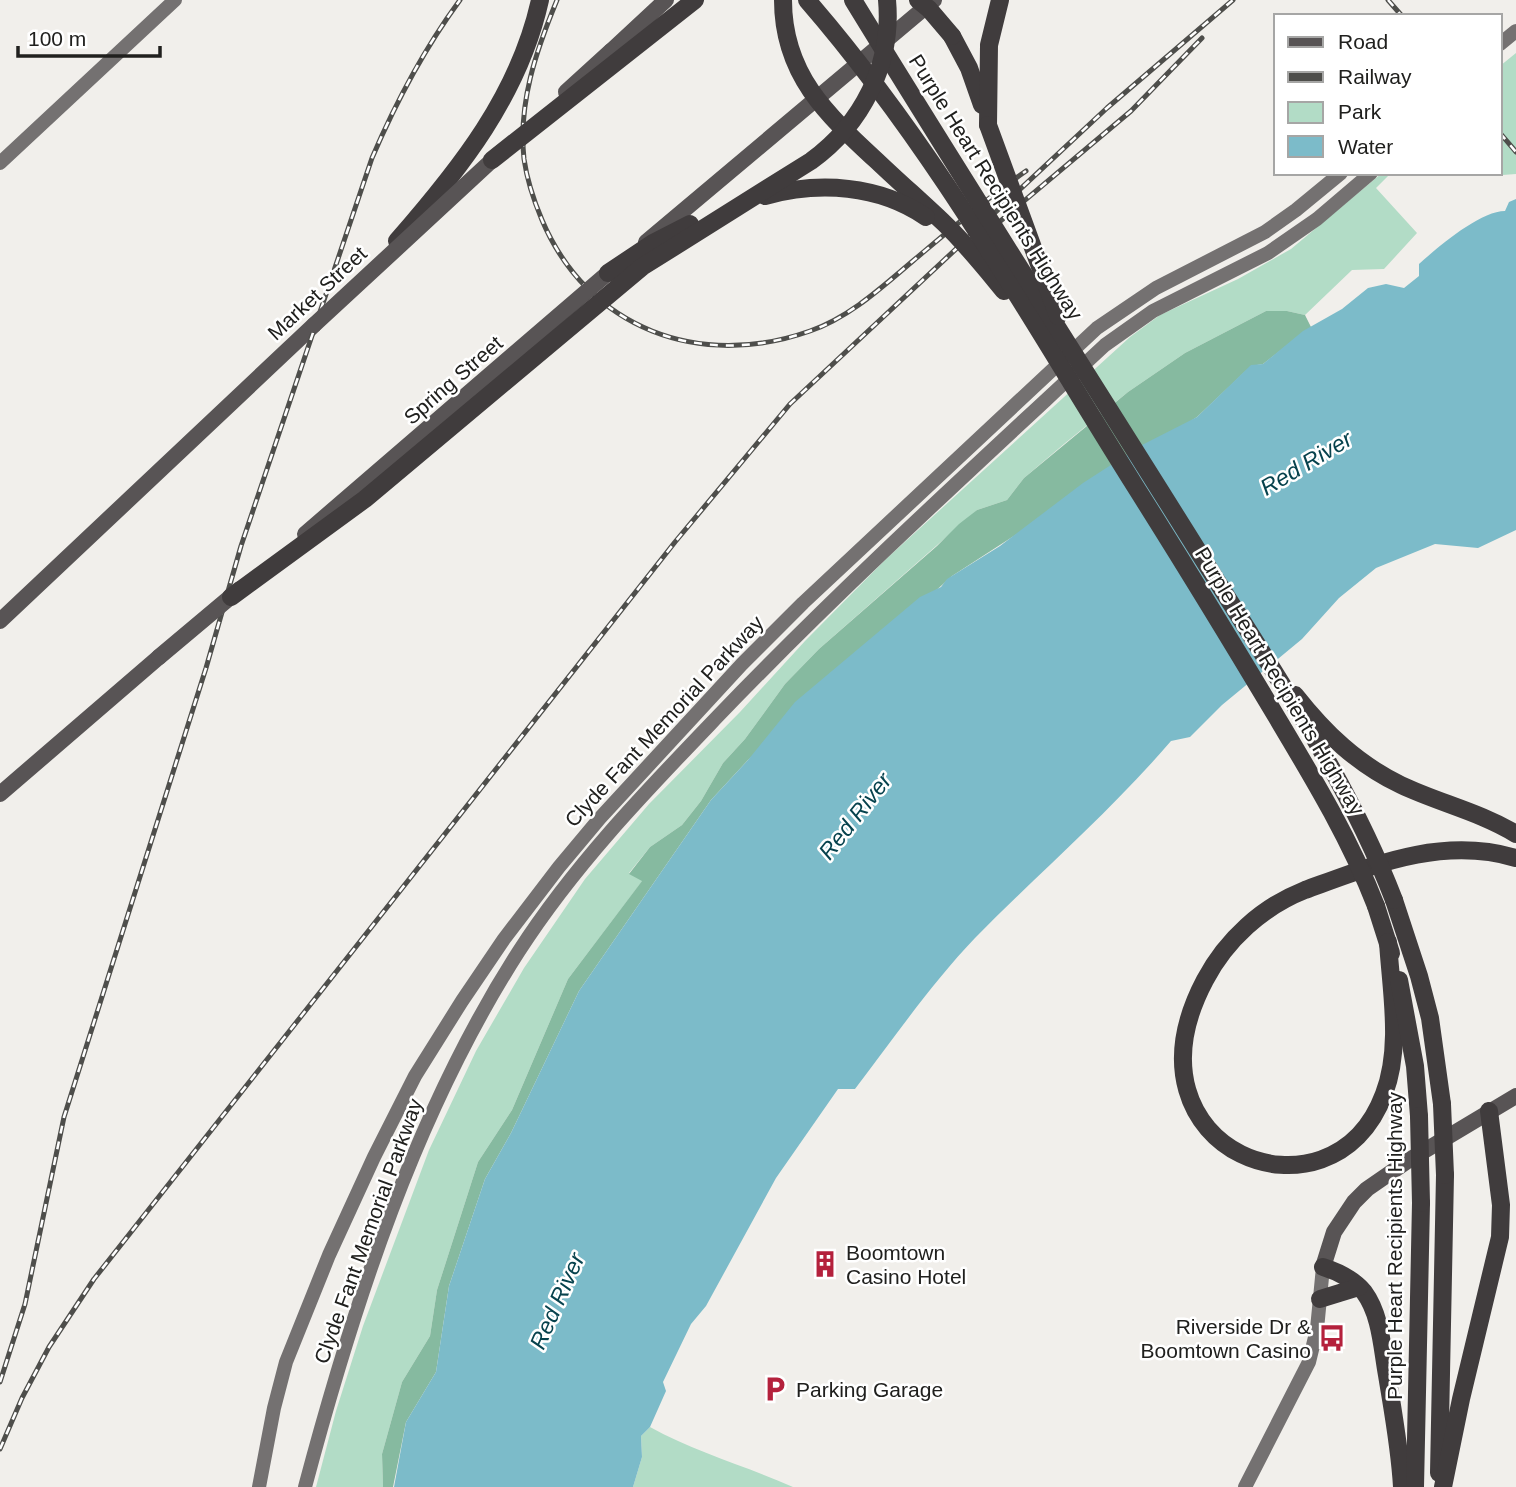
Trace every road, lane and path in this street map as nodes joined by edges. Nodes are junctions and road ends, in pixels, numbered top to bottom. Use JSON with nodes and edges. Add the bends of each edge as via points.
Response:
{"nodes":[{"id":1,"x":175,"y":0,"type":"edge"},
{"id":2,"x":540,"y":0,"type":"edge"},
{"id":3,"x":666,"y":0,"type":"edge"},
{"id":4,"x":695,"y":0,"type":"edge"},
{"id":5,"x":783,"y":0,"type":"edge"},
{"id":6,"x":807,"y":0,"type":"edge"},
{"id":7,"x":853,"y":0,"type":"edge"},
{"id":8,"x":887,"y":0,"type":"edge"},
{"id":9,"x":918,"y":0,"type":"edge"},
{"id":10,"x":934,"y":0,"type":"edge"},
{"id":11,"x":1000,"y":0,"type":"edge"},
{"id":12,"x":1516,"y":31,"type":"edge"},
{"id":13,"x":1502,"y":42,"type":"edge"},
{"id":14,"x":988,"y":125,"type":"junction"},
{"id":15,"x":492,"y":160,"type":"junction"},
{"id":16,"x":0,"y":163,"type":"edge"},
{"id":17,"x":1339,"y":175,"type":"edge"},
{"id":18,"x":1369,"y":175,"type":"edge"},
{"id":19,"x":976,"y":259,"type":"junction"},
{"id":20,"x":372,"y":270,"type":"junction"},
{"id":21,"x":608,"y":272,"type":"junction"},
{"id":22,"x":1060,"y":345,"type":"junction"},
{"id":23,"x":231,"y":597,"type":"junction"},
{"id":24,"x":0,"y":621,"type":"edge"},
{"id":25,"x":1264,"y":657,"type":"junction"},
{"id":26,"x":0,"y":794,"type":"edge"},
{"id":27,"x":1516,"y":834,"type":"edge"},
{"id":28,"x":1516,"y":858,"type":"edge"},
{"id":29,"x":1388,"y":942,"type":"junction"},
{"id":30,"x":1516,"y":1096,"type":"edge"},
{"id":31,"x":1489,"y":1111,"type":"junction"},
{"id":32,"x":1324,"y":1267,"type":"junction"},
{"id":33,"x":1359,"y":1286,"type":"junction"},
{"id":34,"x":1320,"y":1299,"type":"junction"},
{"id":35,"x":259,"y":1487,"type":"edge"},
{"id":36,"x":305,"y":1487,"type":"edge"},
{"id":37,"x":1245,"y":1487,"type":"edge"},
{"id":38,"x":1402,"y":1487,"type":"edge"},
{"id":39,"x":1415,"y":1487,"type":"edge"},
{"id":40,"x":1441,"y":1487,"type":"edge"}],
"edges":[{"from":1,"to":16,"type":"main road"},
{"from":2,"to":20,"type":"highway","bridge":true,"via":[[523,59],[487,127]]},
{"from":3,"to":15,"type":"main road","name":"Market Street","bridge":true},
{"from":4,"to":15,"type":"highway","bridge":true},
{"from":5,"to":19,"type":"highway","bridge":true,"via":[[791,53],[812,95],[829,117]]},
{"from":6,"to":22,"type":"highway","name":"Purple Heart Recipients Highway","bridge":true,"via":[[909,127]]},
{"from":7,"to":22,"type":"highway","name":"Purple Heart Recipients Highway","bridge":true},
{"from":8,"to":23,"type":"highway","bridge":true,"via":[[887,39],[875,82],[836,141],[642,267],[365,499]]},
{"from":9,"to":14,"type":"highway","bridge":true,"via":[[952,36],[969,68]]},
{"from":10,"to":21,"type":"main road","name":"Spring Street","bridge":true},
{"from":11,"to":14,"type":"highway","via":[[989,45]]},
{"from":12,"to":13,"type":"main road"},
{"from":14,"to":22,"type":"highway","bridge":true},
{"from":15,"to":20,"type":"main road","name":"Market Street","bridge":true},
{"from":17,"to":35,"type":"main road","name":"Clyde Fant Memorial Parkway","via":[[1265,232],[1156,288],[1097,328],[785,620],[567,857],[462,1001],[415,1076],[374,1157],[286,1362]]},
{"from":18,"to":36,"type":"main road","name":"Clyde Fant Memorial Parkway","via":[[1278,246],[1153,311],[1105,345],[778,653],[577,870],[482,1011],[426,1126],[363,1296]]},
{"from":19,"to":21,"type":"highway","bridge":true,"via":[[911,207],[861,190],[819,188],[778,192],[717,211]]},
{"from":19,"to":22,"type":"highway","bridge":true},
{"from":20,"to":24,"type":"main road","name":"Market Street","bridge":true},
{"from":21,"to":23,"type":"main road","name":"Spring Street","bridge":true},
{"from":22,"to":25,"type":"highway","name":"Purple Heart Recipients Highway","bridge":true},
{"from":22,"to":29,"type":"highway","name":"Purple Heart Recipients Highway","bridge":true,"via":[[1343,830]]},
{"from":23,"to":26,"type":"main road","name":"Spring Street","bridge":true},
{"from":25,"to":27,"type":"highway","bridge":true,"via":[[1338,744],[1367,767]]},
{"from":25,"to":40,"type":"highway","name":"Purple Heart Recipients Highway","bridge":true,"via":[[1371,842],[1430,1018],[1442,1104],[1445,1175]]},
{"from":28,"to":29,"type":"highway","via":[[1483,851],[1436,850],[1385,861],[1300,892],[1253,921],[1214,964],[1199,990],[1183,1050],[1189,1098],[1199,1120],[1215,1137],[1257,1161],[1303,1163],[1330,1157],[1369,1123],[1384,1095],[1391,1065],[1394,1020]]},
{"from":29,"to":39,"type":"highway","name":"Purple Heart Recipients Highway","bridge":true,"via":[[1405,1005],[1419,1116]]},
{"from":30,"to":31,"type":"main road"},
{"from":31,"to":32,"type":"main road","via":[[1360,1194],[1334,1231]]},
{"from":31,"to":40,"type":"highway","via":[[1501,1205],[1500,1237]]},
{"from":32,"to":33,"type":"highway"},
{"from":32,"to":34,"type":"main road"},
{"from":33,"to":34,"type":"highway"},
{"from":33,"to":38,"type":"highway","via":[[1378,1327]]},
{"from":34,"to":37,"type":"main road","via":[[1316,1338],[1306,1369]]}]}
